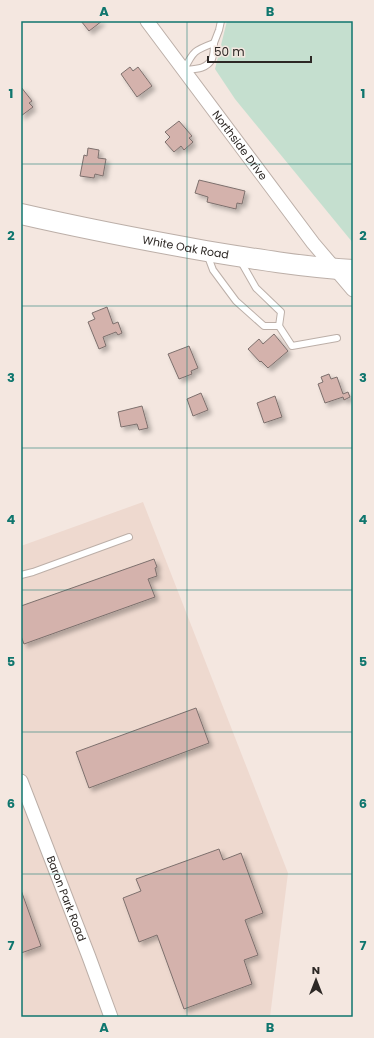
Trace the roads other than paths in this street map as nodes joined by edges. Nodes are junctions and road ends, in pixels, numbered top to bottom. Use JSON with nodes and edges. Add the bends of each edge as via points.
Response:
{"nodes":[{"id":1,"x":147,"y":21,"type":"edge"},
{"id":2,"x":221,"y":21,"type":"edge"},
{"id":3,"x":214,"y":43,"type":"junction"},
{"id":4,"x":184,"y":70,"type":"junction"},
{"id":5,"x":21,"y":214,"type":"edge"},
{"id":6,"x":206,"y":251,"type":"junction"},
{"id":7,"x":238,"y":257,"type":"junction"},
{"id":8,"x":344,"y":269,"type":"edge"},
{"id":9,"x":353,"y":290,"type":"edge"},
{"id":10,"x":279,"y":326,"type":"junction"},
{"id":11,"x":337,"y":338,"type":"dead end"},
{"id":12,"x":129,"y":537,"type":"dead end"},
{"id":13,"x":21,"y":575,"type":"edge"},
{"id":14,"x":21,"y":781,"type":"edge"},
{"id":15,"x":111,"y":1017,"type":"edge"}],
"edges":[{"from":1,"to":4,"type":"street","name":"Northside Drive"},
{"from":2,"to":3,"type":"lane"},
{"from":3,"to":4,"type":"lane","via":[[200,48],[191,56]]},
{"from":3,"to":4,"type":"lane","via":[[212,58],[205,66]]},
{"from":4,"to":8,"type":"street","name":"Northside Drive","via":[[313,243]]},
{"from":5,"to":6,"type":"main road","name":"White Oak Road","via":[[89,230]]},
{"from":6,"to":7,"type":"main road","name":"White Oak Road"},
{"from":6,"to":10,"type":"lane","via":[[213,270],[236,301],[264,326]]},
{"from":7,"to":8,"type":"main road","name":"White Oak Road"},
{"from":7,"to":10,"type":"lane","via":[[256,288],[281,312]]},
{"from":8,"to":9,"type":"street","name":"Northside Drive"},
{"from":10,"to":11,"type":"lane","via":[[292,346]]},
{"from":12,"to":13,"type":"lane"},
{"from":14,"to":15,"type":"street","name":"Baron Park Road"}]}
